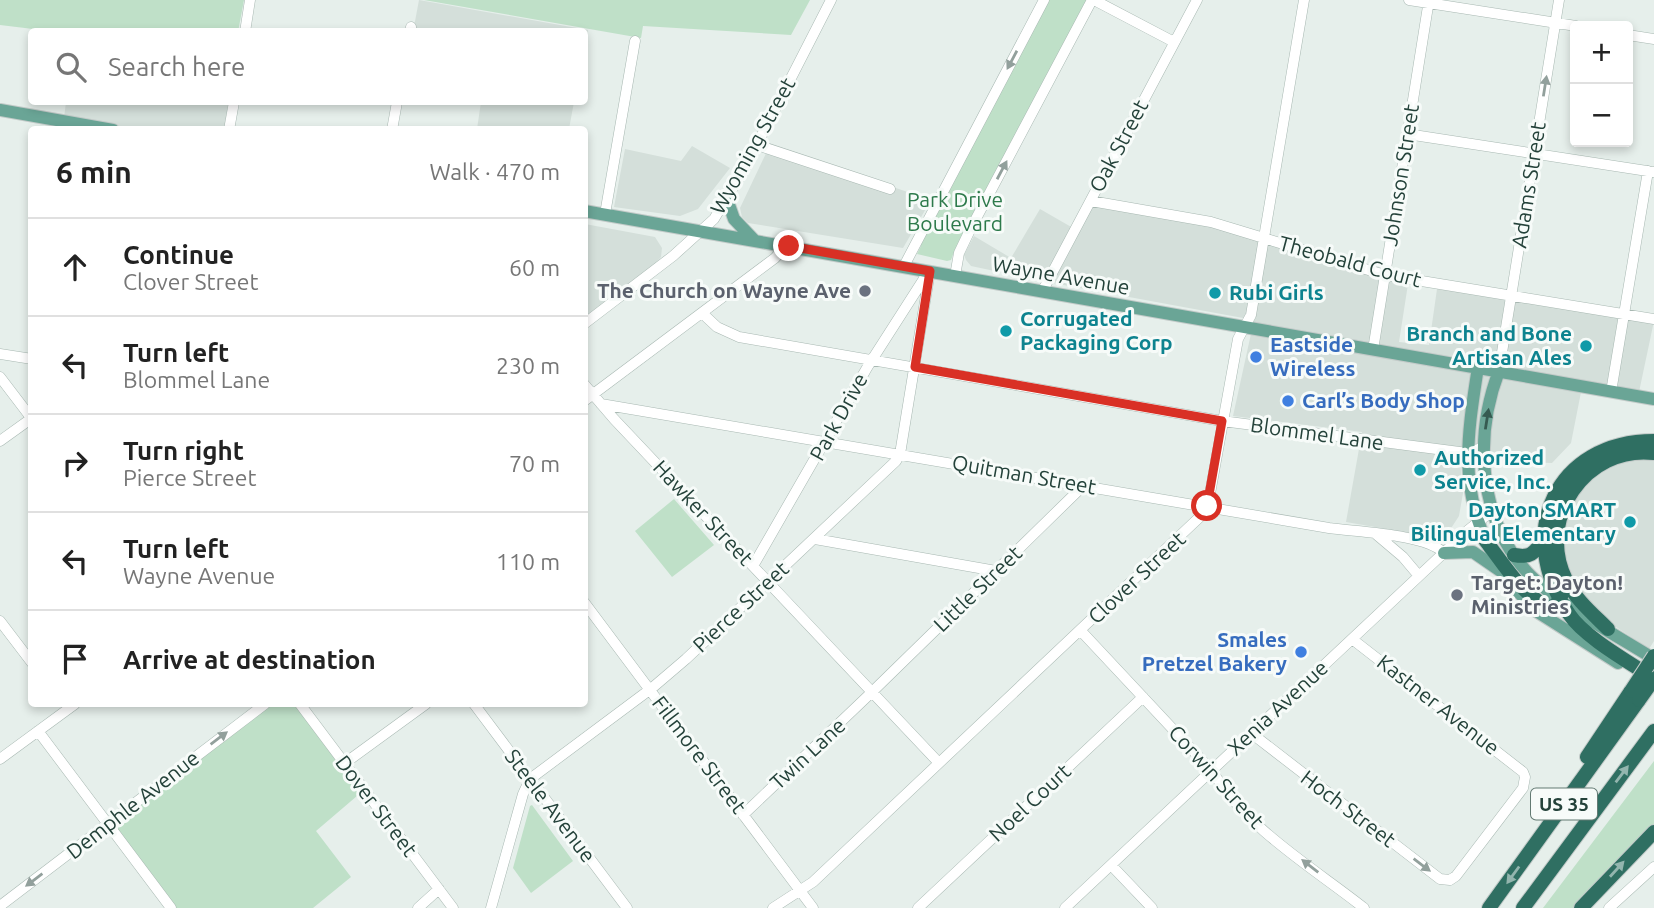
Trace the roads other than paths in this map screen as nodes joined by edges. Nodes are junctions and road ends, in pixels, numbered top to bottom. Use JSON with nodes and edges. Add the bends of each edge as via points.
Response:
{"nodes":[{"id":1,"x":250,"y":0,"type":"edge"},
{"id":2,"x":831,"y":0,"type":"edge"},
{"id":3,"x":1044,"y":0,"type":"edge"},
{"id":4,"x":1093,"y":0,"type":"edge"},
{"id":5,"x":1197,"y":0,"type":"edge"},
{"id":6,"x":1304,"y":0,"type":"edge"},
{"id":7,"x":1409,"y":0,"type":"edge"},
{"id":8,"x":1559,"y":0,"type":"edge"},
{"id":9,"x":1429,"y":2,"type":"edge"},
{"id":10,"x":1555,"y":23,"type":"junction"},
{"id":11,"x":1570,"y":25,"type":"edge"},
{"id":12,"x":246,"y":28,"type":"edge"},
{"id":13,"x":1633,"y":36,"type":"edge"},
{"id":14,"x":1654,"y":39,"type":"edge"},
{"id":15,"x":635,"y":41,"type":"dead end"},
{"id":16,"x":1174,"y":42,"type":"junction"},
{"id":17,"x":233,"y":105,"type":"edge"},
{"id":18,"x":396,"y":105,"type":"edge"},
{"id":19,"x":0,"y":110,"type":"edge"},
{"id":20,"x":80,"y":126,"type":"edge"},
{"id":21,"x":230,"y":126,"type":"edge"},
{"id":22,"x":393,"y":126,"type":"edge"},
{"id":23,"x":1407,"y":134,"type":"junction"},
{"id":24,"x":757,"y":145,"type":"junction"},
{"id":25,"x":1534,"y":153,"type":"junction"},
{"id":26,"x":1651,"y":172,"type":"edge"},
{"id":27,"x":890,"y":189,"type":"dead end"},
{"id":28,"x":727,"y":199,"type":"junction"},
{"id":29,"x":1091,"y":201,"type":"junction"},
{"id":30,"x":588,"y":212,"type":"edge"},
{"id":31,"x":605,"y":215,"type":"junction"},
{"id":32,"x":702,"y":232,"type":"junction"},
{"id":33,"x":1264,"y":238,"type":"junction"},
{"id":34,"x":754,"y":240,"type":"junction"},
{"id":35,"x":781,"y":244,"type":"junction"},
{"id":36,"x":904,"y":266,"type":"junction"},
{"id":37,"x":930,"y":271,"type":"junction"},
{"id":38,"x":1385,"y":275,"type":"junction"},
{"id":39,"x":955,"y":276,"type":"junction"},
{"id":40,"x":1042,"y":292,"type":"junction"},
{"id":41,"x":1511,"y":296,"type":"junction"},
{"id":42,"x":702,"y":313,"type":"junction"},
{"id":43,"x":1625,"y":314,"type":"junction"},
{"id":44,"x":1654,"y":319,"type":"edge"},
{"id":45,"x":588,"y":321,"type":"edge"},
{"id":46,"x":1244,"y":328,"type":"junction"},
{"id":47,"x":1373,"y":350,"type":"junction"},
{"id":48,"x":0,"y":354,"type":"edge"},
{"id":49,"x":28,"y":358,"type":"edge"},
{"id":50,"x":871,"y":360,"type":"junction"},
{"id":51,"x":915,"y":367,"type":"junction"},
{"id":52,"x":1478,"y":367,"type":"junction"},
{"id":53,"x":1499,"y":371,"type":"junction"},
{"id":54,"x":0,"y":377,"type":"edge"},
{"id":55,"x":1611,"y":392,"type":"junction"},
{"id":56,"x":589,"y":398,"type":"edge"},
{"id":57,"x":1654,"y":399,"type":"edge"},
{"id":58,"x":601,"y":404,"type":"junction"},
{"id":59,"x":28,"y":414,"type":"edge"},
{"id":60,"x":28,"y":420,"type":"edge"},
{"id":61,"x":1222,"y":421,"type":"junction"},
{"id":62,"x":0,"y":441,"type":"edge"},
{"id":63,"x":825,"y":441,"type":"junction"},
{"id":64,"x":1654,"y":441,"type":"edge"},
{"id":65,"x":1484,"y":447,"type":"junction"},
{"id":66,"x":1467,"y":453,"type":"junction"},
{"id":67,"x":1654,"y":453,"type":"edge"},
{"id":68,"x":900,"y":454,"type":"junction"},
{"id":69,"x":1083,"y":486,"type":"junction"},
{"id":70,"x":1207,"y":506,"type":"junction"},
{"id":71,"x":1493,"y":510,"type":"junction"},
{"id":72,"x":1478,"y":522,"type":"junction"},
{"id":73,"x":1377,"y":535,"type":"junction"},
{"id":74,"x":815,"y":539,"type":"junction"},
{"id":75,"x":1485,"y":540,"type":"junction"},
{"id":76,"x":1543,"y":540,"type":"junction"},
{"id":77,"x":1444,"y":553,"type":"junction"},
{"id":78,"x":1514,"y":555,"type":"junction"},
{"id":79,"x":753,"y":566,"type":"junction"},
{"id":80,"x":996,"y":570,"type":"junction"},
{"id":81,"x":1503,"y":572,"type":"junction"},
{"id":82,"x":1419,"y":576,"type":"junction"},
{"id":83,"x":1566,"y":580,"type":"junction"},
{"id":84,"x":768,"y":581,"type":"junction"},
{"id":85,"x":1560,"y":598,"type":"junction"},
{"id":86,"x":588,"y":607,"type":"edge"},
{"id":87,"x":0,"y":621,"type":"edge"},
{"id":88,"x":1608,"y":629,"type":"junction"},
{"id":89,"x":1081,"y":631,"type":"junction"},
{"id":90,"x":1352,"y":639,"type":"junction"},
{"id":91,"x":28,"y":658,"type":"edge"},
{"id":92,"x":1654,"y":658,"type":"edge"},
{"id":93,"x":1654,"y":679,"type":"edge"},
{"id":94,"x":1654,"y":684,"type":"edge"},
{"id":95,"x":650,"y":689,"type":"junction"},
{"id":96,"x":872,"y":692,"type":"junction"},
{"id":97,"x":1635,"y":695,"type":"junction"},
{"id":98,"x":1143,"y":697,"type":"junction"},
{"id":99,"x":67,"y":707,"type":"edge"},
{"id":100,"x":261,"y":707,"type":"edge"},
{"id":101,"x":302,"y":707,"type":"edge"},
{"id":102,"x":422,"y":707,"type":"edge"},
{"id":103,"x":476,"y":707,"type":"edge"},
{"id":104,"x":38,"y":731,"type":"junction"},
{"id":105,"x":1654,"y":732,"type":"edge"},
{"id":106,"x":1251,"y":733,"type":"junction"},
{"id":107,"x":0,"y":759,"type":"edge"},
{"id":108,"x":345,"y":763,"type":"junction"},
{"id":109,"x":939,"y":763,"type":"junction"},
{"id":110,"x":1212,"y":771,"type":"junction"},
{"id":111,"x":530,"y":779,"type":"junction"},
{"id":112,"x":743,"y":815,"type":"junction"},
{"id":113,"x":106,"y":824,"type":"junction"},
{"id":114,"x":1654,"y":832,"type":"edge"},
{"id":115,"x":1111,"y":864,"type":"junction"},
{"id":116,"x":1653,"y":869,"type":"edge"},
{"id":117,"x":1448,"y":880,"type":"joint"},
{"id":118,"x":439,"y":889,"type":"junction"},
{"id":119,"x":800,"y":891,"type":"junction"},
{"id":120,"x":0,"y":905,"type":"edge"},
{"id":121,"x":171,"y":908,"type":"edge"},
{"id":122,"x":418,"y":908,"type":"edge"},
{"id":123,"x":453,"y":908,"type":"edge"},
{"id":124,"x":492,"y":908,"type":"edge"},
{"id":125,"x":627,"y":908,"type":"edge"},
{"id":126,"x":773,"y":908,"type":"edge"},
{"id":127,"x":813,"y":908,"type":"edge"},
{"id":128,"x":918,"y":908,"type":"edge"},
{"id":129,"x":1065,"y":908,"type":"edge"},
{"id":130,"x":1151,"y":908,"type":"edge"},
{"id":131,"x":1364,"y":908,"type":"edge"},
{"id":132,"x":1489,"y":908,"type":"edge"},
{"id":133,"x":1523,"y":908,"type":"edge"},
{"id":134,"x":1581,"y":908,"type":"edge"},
{"id":135,"x":1609,"y":908,"type":"edge"}],
"edges":[{"from":1,"to":12,"type":"street"},
{"from":2,"to":24,"type":"street","name":"Wyoming Street"},
{"from":3,"to":36,"type":"street","one_way":true},
{"from":4,"to":16,"type":"street"},
{"from":39,"to":4,"type":"street","one_way":true,"via":[[970,230]]},
{"from":5,"to":16,"type":"street","name":"Oak Street"},
{"from":6,"to":33,"type":"street","name":"Clover Street"},
{"from":7,"to":9,"type":"street"},
{"from":8,"to":10,"type":"street","name":"Adams Street"},
{"from":9,"to":10,"type":"street"},
{"from":9,"to":23,"type":"street","name":"Johnson Street"},
{"from":10,"to":11,"type":"street"},
{"from":25,"to":10,"type":"street","name":"Adams Street","one_way":true},
{"from":13,"to":14,"type":"street"},
{"from":15,"to":31,"type":"street"},
{"from":16,"to":29,"type":"street","name":"Oak Street"},
{"from":17,"to":21,"type":"street"},
{"from":18,"to":22,"type":"street"},
{"from":19,"to":20,"type":"main road"},
{"from":23,"to":25,"type":"street"},
{"from":23,"to":38,"type":"street","name":"Johnson Street"},
{"from":24,"to":27,"type":"street"},
{"from":24,"to":28,"type":"street","name":"Wyoming Street"},
{"from":25,"to":26,"type":"street"},
{"from":25,"to":41,"type":"street","name":"Adams Street"},
{"from":26,"to":43,"type":"street"},
{"from":28,"to":32,"type":"street","name":"Wyoming Street"},
{"from":28,"to":34,"type":"main road","via":[[734,219]]},
{"from":29,"to":33,"type":"street","name":"Theobald Court","via":[[1211,222]]},
{"from":29,"to":40,"type":"street","name":"Oak Street"},
{"from":30,"to":31,"type":"main road","name":"Wayne Avenue"},
{"from":31,"to":32,"type":"main road","name":"Wayne Avenue"},
{"from":32,"to":34,"type":"main road","name":"Wayne Avenue"},
{"from":32,"to":45,"type":"street","name":"Wyoming Street"},
{"from":33,"to":38,"type":"street","name":"Theobald Court"},
{"from":33,"to":46,"type":"street","name":"Clover Street","via":[[1251,315]]},
{"from":34,"to":35,"type":"main road","name":"Wayne Avenue"},
{"from":35,"to":36,"type":"main road","name":"Wayne Avenue"},
{"from":35,"to":42,"type":"street","via":[[775,258]]},
{"from":36,"to":37,"type":"main road","name":"Wayne Avenue"},
{"from":37,"to":39,"type":"main road","name":"Wayne Avenue"},
{"from":37,"to":50,"type":"street","name":"Park Drive"},
{"from":37,"to":51,"type":"street"},
{"from":38,"to":41,"type":"street","name":"Theobald Court"},
{"from":38,"to":47,"type":"street","name":"Johnson Street"},
{"from":39,"to":40,"type":"main road","name":"Wayne Avenue"},
{"from":40,"to":46,"type":"main road","name":"Wayne Avenue"},
{"from":41,"to":43,"type":"street","name":"Theobald Court"},
{"from":41,"to":53,"type":"street","name":"Adams Street"},
{"from":42,"to":50,"type":"street","name":"Blommel Lane","via":[[717,327],[739,337]]},
{"from":42,"to":56,"type":"street"},
{"from":43,"to":44,"type":"street","name":"Theobald Court"},
{"from":43,"to":55,"type":"street"},
{"from":46,"to":47,"type":"main road","name":"Wayne Avenue"},
{"from":46,"to":61,"type":"street","name":"Clover Street"},
{"from":47,"to":52,"type":"main road","name":"Wayne Avenue"},
{"from":48,"to":49,"type":"street"},
{"from":50,"to":51,"type":"street","name":"Blommel Lane"},
{"from":50,"to":63,"type":"street","name":"Park Drive"},
{"from":51,"to":61,"type":"street","name":"Blommel Lane"},
{"from":51,"to":68,"type":"street"},
{"from":52,"to":53,"type":"main road","name":"Wayne Avenue"},
{"from":52,"to":66,"type":"main road"},
{"from":53,"to":55,"type":"main road","name":"Wayne Avenue"},
{"from":65,"to":53,"type":"main road","one_way":true},
{"from":54,"to":59,"type":"street"},
{"from":55,"to":57,"type":"main road","name":"Wayne Avenue"},
{"from":56,"to":58,"type":"street","name":"Hawker Street"},
{"from":58,"to":63,"type":"street","name":"Quitman Street"},
{"from":58,"to":79,"type":"street","name":"Hawker Street"},
{"from":60,"to":62,"type":"street"},
{"from":61,"to":66,"type":"street","name":"Blommel Lane"},
{"from":61,"to":70,"type":"street","name":"Clover Street"},
{"from":63,"to":68,"type":"street","name":"Quitman Street"},
{"from":63,"to":79,"type":"street","name":"Park Drive"},
{"from":64,"to":76,"type":"highway","via":[[1616,445],[1584,461],[1553,498]]},
{"from":65,"to":66,"type":"street","name":"Blommel Lane"},
{"from":65,"to":71,"type":"main road","via":[[1484,474]]},
{"from":66,"to":72,"type":"main road","via":[[1469,488]]},
{"from":67,"to":83,"type":"highway","via":[[1605,462],[1573,489],[1558,524],[1557,544]]},
{"from":68,"to":69,"type":"street","name":"Quitman Street"},
{"from":68,"to":74,"type":"street","name":"Pierce Street"},
{"from":69,"to":70,"type":"street","name":"Quitman Street"},
{"from":69,"to":80,"type":"street","name":"Little Street"},
{"from":70,"to":73,"type":"street","name":"Quitman Street"},
{"from":70,"to":89,"type":"street","name":"Clover Street","via":[[1201,518]]},
{"from":71,"to":72,"type":"street","name":"Xenia Avenue"},
{"from":71,"to":78,"type":"main road"},
{"from":72,"to":75,"type":"main road"},
{"from":72,"to":77,"type":"street","name":"Xenia Avenue"},
{"from":73,"to":77,"type":"street","name":"Quitman Street","via":[[1427,542]]},
{"from":73,"to":82,"type":"street"},
{"from":74,"to":80,"type":"street"},
{"from":74,"to":84,"type":"street","name":"Pierce Street"},
{"from":75,"to":81,"type":"main road"},
{"from":75,"to":85,"type":"highway","via":[[1539,603],[1555,606]]},
{"from":76,"to":78,"type":"highway","via":[[1532,554]]},
{"from":76,"to":85,"type":"highway","via":[[1550,580]]},
{"from":77,"to":81,"type":"main road","via":[[1473,552]]},
{"from":77,"to":82,"type":"street","name":"Xenia Avenue"},
{"from":78,"to":85,"type":"main road"},
{"from":79,"to":84,"type":"street","name":"Hawker Street"},
{"from":80,"to":96,"type":"street","name":"Little Street"},
{"from":81,"to":94,"type":"main road","via":[[1536,611]]},
{"from":82,"to":90,"type":"street","name":"Xenia Avenue"},
{"from":83,"to":85,"type":"highway"},
{"from":83,"to":88,"type":"highway"},
{"from":84,"to":95,"type":"street","name":"Pierce Street"},
{"from":84,"to":96,"type":"street","name":"Hawker Street"},
{"from":85,"to":88,"type":"main road"},
{"from":85,"to":93,"type":"highway","via":[[1584,629]]},
{"from":86,"to":95,"type":"street","name":"Fillmore Street"},
{"from":87,"to":91,"type":"street"},
{"from":88,"to":92,"type":"main road"},
{"from":89,"to":98,"type":"street","name":"Corwin Street"},
{"from":89,"to":109,"type":"street","name":"Clover Street"},
{"from":90,"to":106,"type":"street","name":"Xenia Avenue"},
{"from":90,"to":117,"type":"street","name":"Kastner Avenue","via":[[1523,772],[1523,788],[1457,876]]},
{"from":92,"to":97,"type":"highway","bridge":true},
{"from":93,"to":97,"type":"highway","number":"US 35","bridge":true},
{"from":95,"to":111,"type":"street","name":"Pierce Street"},
{"from":95,"to":112,"type":"street","name":"Fillmore Street"},
{"from":96,"to":109,"type":"street","name":"Hawker Street"},
{"from":96,"to":112,"type":"street","name":"Twin Lane"},
{"from":97,"to":132,"type":"highway","number":"US 35","one_way":true},
{"from":98,"to":110,"type":"street","name":"Corwin Street"},
{"from":98,"to":128,"type":"street","name":"Noel Court"},
{"from":99,"to":104,"type":"street"},
{"from":113,"to":100,"type":"street","name":"Demphle Avenue","one_way":true},
{"from":101,"to":108,"type":"street","name":"Dover Street"},
{"from":102,"to":108,"type":"street"},
{"from":103,"to":111,"type":"street","name":"Steele Avenue"},
{"from":104,"to":107,"type":"street"},
{"from":104,"to":113,"type":"street"},
{"from":133,"to":105,"type":"highway","number":"US 35","one_way":true},
{"from":106,"to":110,"type":"street","name":"Xenia Avenue"},
{"from":106,"to":117,"type":"street","name":"Hoch Street","one_way":true},
{"from":108,"to":118,"type":"street","name":"Dover Street"},
{"from":109,"to":119,"type":"street","name":"Clover Street"},
{"from":110,"to":115,"type":"street","name":"Xenia Avenue"},
{"from":131,"to":110,"type":"street","name":"Corwin Street","one_way":true,"via":[[1267,833]]},
{"from":111,"to":124,"type":"street"},
{"from":111,"to":125,"type":"street","name":"Steele Avenue"},
{"from":112,"to":119,"type":"street","name":"Fillmore Street"},
{"from":113,"to":120,"type":"street","name":"Demphle Avenue","one_way":true},
{"from":113,"to":121,"type":"street"},
{"from":134,"to":114,"type":"highway","one_way":true},
{"from":115,"to":129,"type":"street","name":"Xenia Avenue"},
{"from":115,"to":130,"type":"street"},
{"from":116,"to":135,"type":"street"},
{"from":118,"to":122,"type":"street"},
{"from":118,"to":123,"type":"street","name":"Dover Street"},
{"from":119,"to":126,"type":"street","name":"Clover Street"},
{"from":119,"to":127,"type":"street","name":"Fillmore Street"}]}
